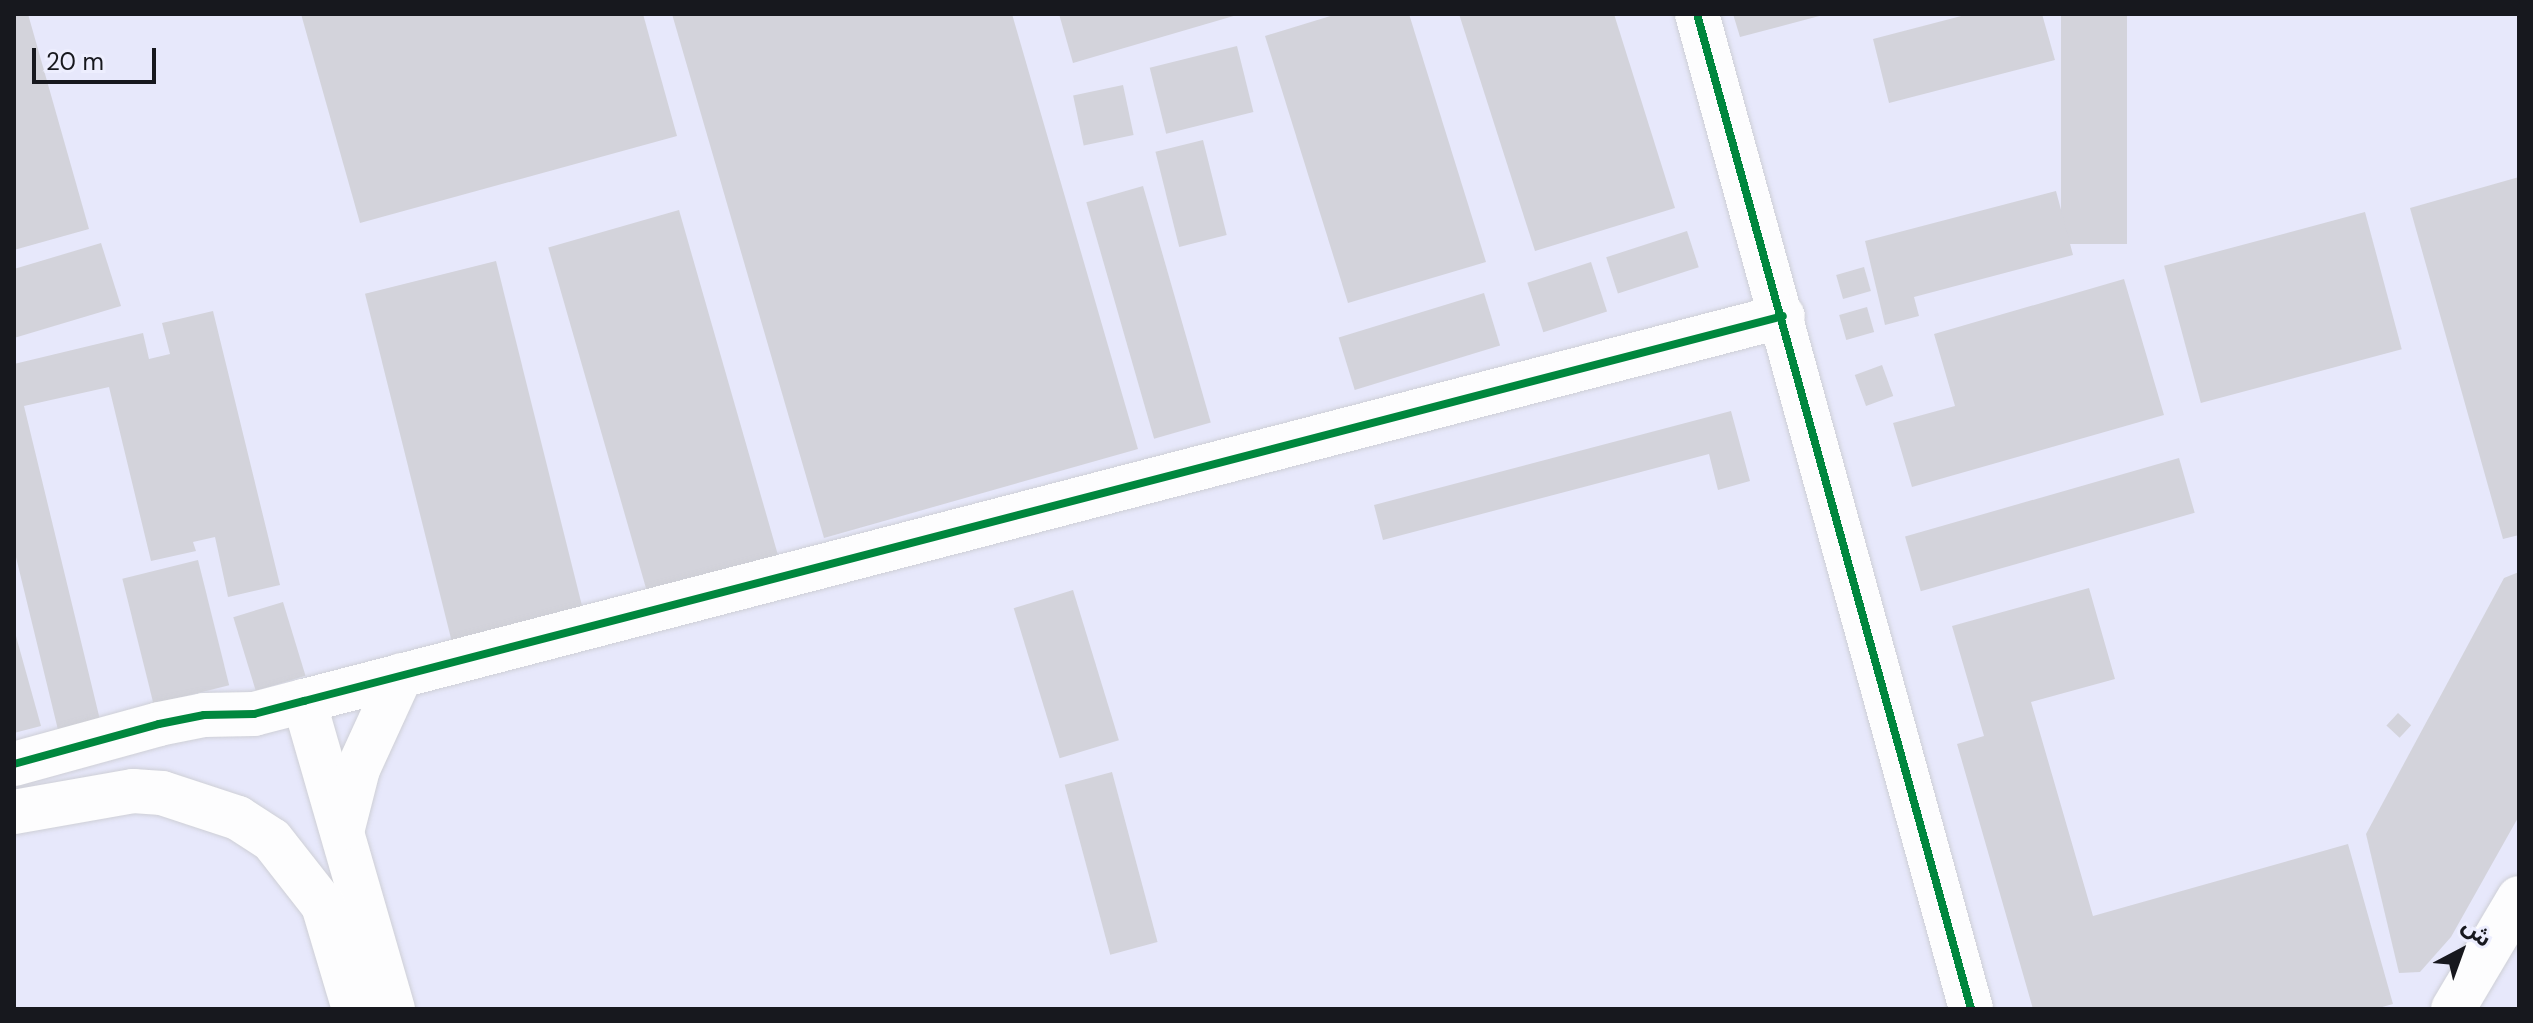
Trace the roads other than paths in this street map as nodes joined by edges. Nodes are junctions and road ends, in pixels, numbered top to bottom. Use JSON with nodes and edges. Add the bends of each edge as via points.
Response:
{"nodes":[{"id":1,"x":1697,"y":14,"type":"edge"},
{"id":2,"x":1783,"y":316,"type":"junction"},
{"id":3,"x":401,"y":675,"type":"junction"},
{"id":4,"x":304,"y":701,"type":"junction"},
{"id":5,"x":254,"y":714,"type":"junction"},
{"id":6,"x":14,"y":764,"type":"edge"},
{"id":7,"x":14,"y":795,"type":"edge"},
{"id":8,"x":14,"y":812,"type":"edge"},
{"id":9,"x":343,"y":828,"type":"junction"},
{"id":10,"x":2519,"y":898,"type":"edge"},
{"id":11,"x":354,"y":1009,"type":"edge"},
{"id":12,"x":393,"y":1009,"type":"edge"},
{"id":13,"x":1971,"y":1009,"type":"edge"},
{"id":14,"x":2453,"y":1009,"type":"edge"}],
"edges":[{"from":1,"to":2,"type":"street"},
{"from":2,"to":3,"type":"street"},
{"from":2,"to":13,"type":"street"},
{"from":3,"to":4,"type":"street"},
{"from":3,"to":9,"type":"street","via":[[358,769]]},
{"from":4,"to":5,"type":"street"},
{"from":4,"to":9,"type":"street"},
{"from":5,"to":6,"type":"street","via":[[182,719]]},
{"from":5,"to":7,"type":"street","via":[[212,738]]},
{"from":8,"to":11,"type":"street","via":[[133,791],[200,803],[238,818],[272,840],[323,905]]},
{"from":9,"to":12,"type":"street"},
{"from":10,"to":14,"type":"street"}]}
